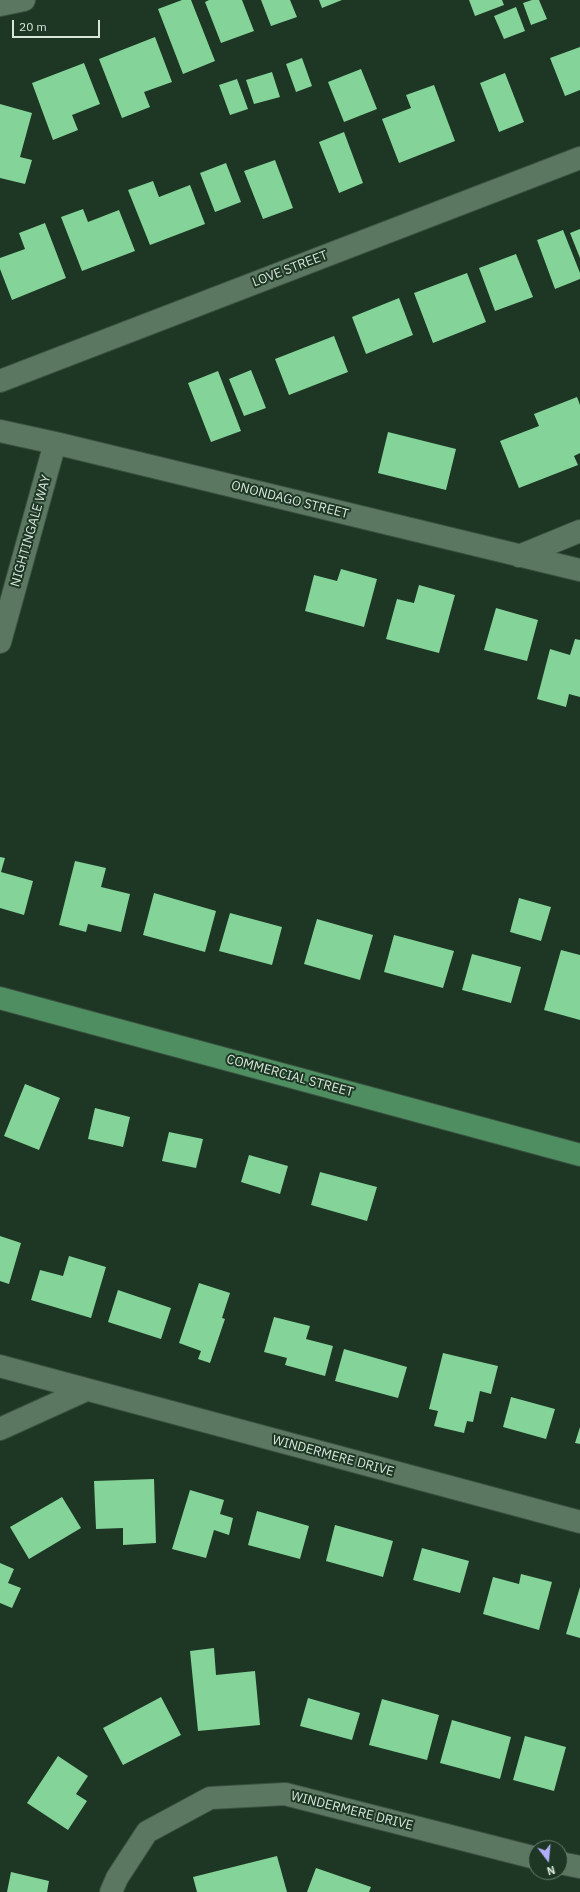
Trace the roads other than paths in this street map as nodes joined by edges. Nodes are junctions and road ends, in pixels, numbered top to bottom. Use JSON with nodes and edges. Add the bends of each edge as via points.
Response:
{"nodes":[{"id":1,"x":24,"y":0,"type":"edge"},
{"id":2,"x":0,"y":5,"type":"edge"},
{"id":3,"x":580,"y":158,"type":"edge"},
{"id":4,"x":0,"y":381,"type":"edge"},
{"id":5,"x":0,"y":431,"type":"edge"},
{"id":6,"x":55,"y":443,"type":"junction"},
{"id":7,"x":580,"y":531,"type":"edge"},
{"id":8,"x":519,"y":556,"type":"junction"},
{"id":9,"x":580,"y":570,"type":"edge"},
{"id":10,"x":0,"y":642,"type":"edge"},
{"id":11,"x":0,"y":998,"type":"edge"},
{"id":12,"x":580,"y":1155,"type":"edge"},
{"id":13,"x":0,"y":1366,"type":"edge"},
{"id":14,"x":86,"y":1390,"type":"junction"},
{"id":15,"x":0,"y":1429,"type":"edge"},
{"id":16,"x":580,"y":1522,"type":"edge"},
{"id":17,"x":528,"y":1856,"type":"edge"},
{"id":18,"x":568,"y":1865,"type":"edge"},
{"id":19,"x":580,"y":1867,"type":"edge"},
{"id":20,"x":111,"y":1892,"type":"edge"}],
"edges":[{"from":1,"to":2,"type":"street"},
{"from":3,"to":4,"type":"street","name":"LOVE STREET"},
{"from":5,"to":6,"type":"street","name":"ONONDAGO STREET"},
{"from":6,"to":8,"type":"street","name":"ONONDAGO STREET"},
{"from":6,"to":10,"type":"street","name":"NIGHTINGALE WAY"},
{"from":7,"to":8,"type":"street"},
{"from":8,"to":9,"type":"street","name":"ONONDAGO STREET"},
{"from":11,"to":12,"type":"main road","name":"COMMERCIAL STREET"},
{"from":13,"to":14,"type":"street","name":"WINDERMERE DRIVE"},
{"from":14,"to":15,"type":"street"},
{"from":14,"to":16,"type":"street","name":"WINDERMERE DRIVE"},
{"from":17,"to":20,"type":"street","name":"WINDERMERE DRIVE","via":[[284,1794],[210,1798],[147,1832],[117,1878]]},
{"from":18,"to":19,"type":"street"}]}
